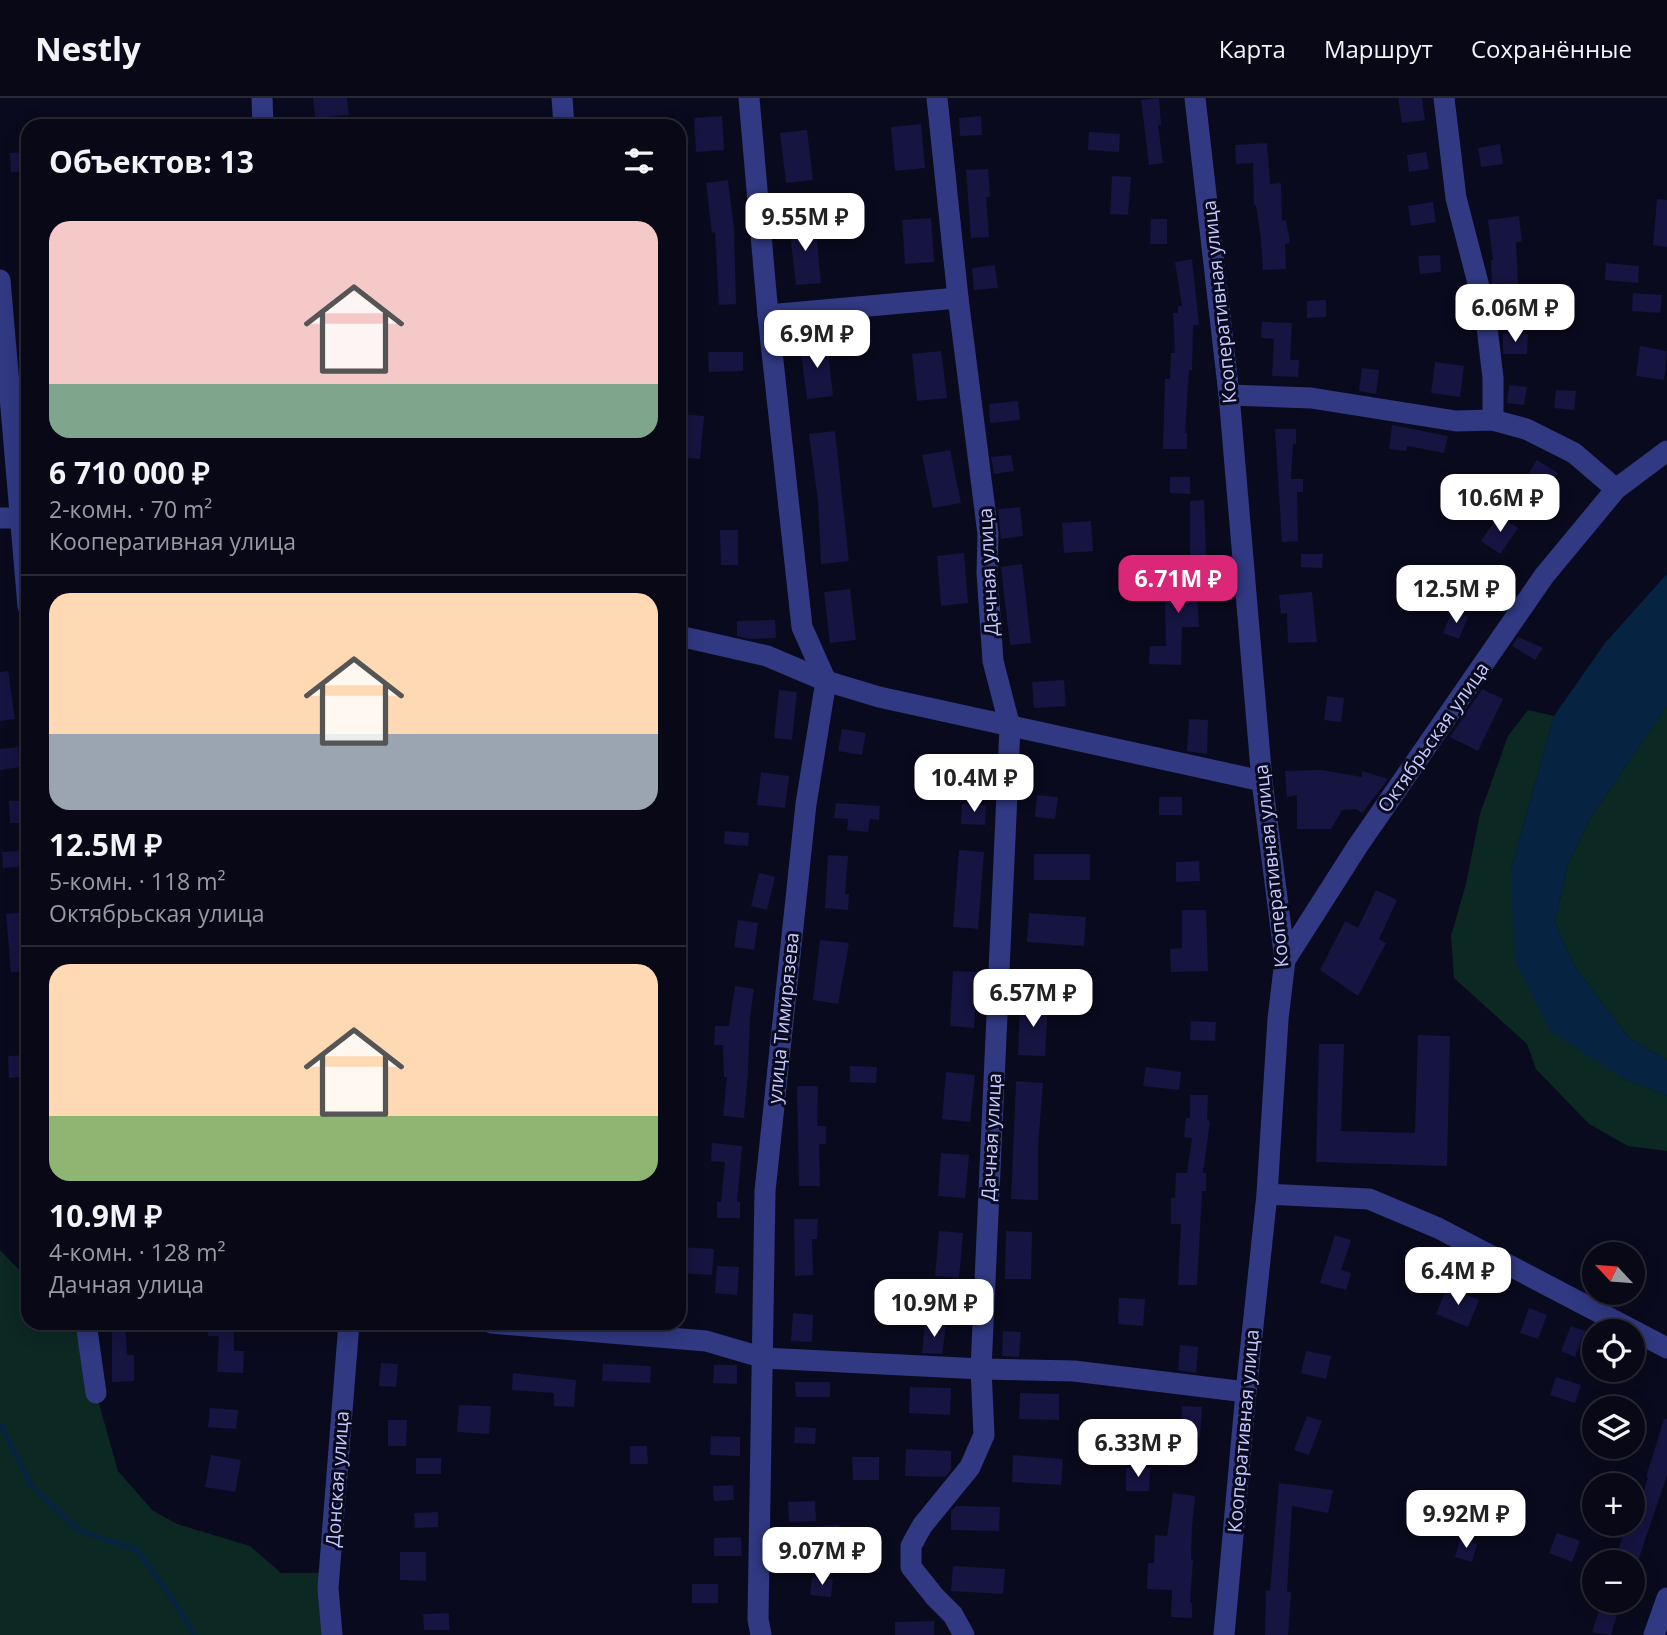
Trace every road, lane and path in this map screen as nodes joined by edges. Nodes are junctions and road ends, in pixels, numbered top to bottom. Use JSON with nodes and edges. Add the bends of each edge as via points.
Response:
{"nodes":[{"id":1,"x":262,"y":98,"type":"edge"},
{"id":2,"x":562,"y":98,"type":"edge"},
{"id":3,"x":749,"y":98,"type":"edge"},
{"id":4,"x":937,"y":98,"type":"edge"},
{"id":5,"x":1195,"y":98,"type":"edge"},
{"id":6,"x":1444,"y":98,"type":"edge"},
{"id":7,"x":263,"y":119,"type":"edge"},
{"id":8,"x":564,"y":119,"type":"edge"},
{"id":9,"x":0,"y":279,"type":"edge"},
{"id":10,"x":958,"y":298,"type":"junction"},
{"id":11,"x":768,"y":315,"type":"junction"},
{"id":12,"x":1229,"y":395,"type":"junction"},
{"id":13,"x":1493,"y":420,"type":"junction"},
{"id":14,"x":1667,"y":451,"type":"edge"},
{"id":15,"x":1616,"y":488,"type":"junction"},
{"id":16,"x":16,"y":518,"type":"edge"},
{"id":17,"x":21,"y":555,"type":"edge"},
{"id":18,"x":686,"y":638,"type":"edge"},
{"id":19,"x":825,"y":681,"type":"junction"},
{"id":20,"x":1010,"y":727,"type":"junction"},
{"id":21,"x":1262,"y":781,"type":"junction"},
{"id":22,"x":1285,"y":960,"type":"junction"},
{"id":23,"x":1267,"y":1194,"type":"junction"},
{"id":24,"x":87,"y":1330,"type":"edge"},
{"id":25,"x":348,"y":1330,"type":"edge"},
{"id":26,"x":587,"y":1330,"type":"edge"},
{"id":27,"x":1667,"y":1348,"type":"edge"},
{"id":28,"x":764,"y":1358,"type":"junction"},
{"id":29,"x":981,"y":1369,"type":"junction"},
{"id":30,"x":96,"y":1392,"type":"dead end"},
{"id":31,"x":1245,"y":1392,"type":"junction"},
{"id":32,"x":1667,"y":1598,"type":"edge"},
{"id":33,"x":332,"y":1635,"type":"edge"},
{"id":34,"x":761,"y":1635,"type":"edge"},
{"id":35,"x":964,"y":1635,"type":"edge"},
{"id":36,"x":1224,"y":1635,"type":"edge"},
{"id":37,"x":1654,"y":1635,"type":"edge"}],
"edges":[{"from":1,"to":7,"type":"street"},
{"from":2,"to":8,"type":"street"},
{"from":3,"to":11,"type":"street"},
{"from":4,"to":10,"type":"street","name":"Дачная улица"},
{"from":5,"to":12,"type":"street","name":"Кооперативная улица"},
{"from":6,"to":13,"type":"street","via":[[1457,198],[1485,310]]},
{"from":9,"to":16,"type":"street"},
{"from":10,"to":11,"type":"street"},
{"from":10,"to":20,"type":"street","name":"Дачная улица","via":[[988,534],[986,573],[993,661]]},
{"from":11,"to":19,"type":"street","via":[[802,626]]},
{"from":12,"to":13,"type":"street","via":[[1311,398],[1456,421]]},
{"from":12,"to":21,"type":"street","name":"Кооперативная улица"},
{"from":13,"to":15,"type":"street","via":[[1526,429],[1574,453]]},
{"from":14,"to":15,"type":"street","name":"Октябрьская улица"},
{"from":15,"to":22,"type":"street","name":"Октябрьская улица","via":[[1544,576]]},
{"from":16,"to":17,"type":"street"},
{"from":18,"to":19,"type":"street","via":[[767,656]]},
{"from":19,"to":20,"type":"street"},
{"from":19,"to":28,"type":"street","name":"улица Тимирязева","via":[[806,804],[765,1191]]},
{"from":20,"to":21,"type":"street"},
{"from":20,"to":29,"type":"street","name":"Дачная улица"},
{"from":21,"to":22,"type":"street","name":"Кооперативная улица"},
{"from":22,"to":23,"type":"street","name":"Кооперативная улица"},
{"from":23,"to":27,"type":"street","via":[[1369,1199],[1438,1228]]},
{"from":23,"to":31,"type":"street","name":"Кооперативная улица"},
{"from":24,"to":30,"type":"street"},
{"from":25,"to":33,"type":"street","name":"Донская улица","via":[[328,1588]]},
{"from":26,"to":28,"type":"street","via":[[706,1342]]},
{"from":28,"to":29,"type":"street"},
{"from":28,"to":34,"type":"street","name":"улица Тимирязева"},
{"from":29,"to":31,"type":"street","via":[[1074,1371]]},
{"from":29,"to":35,"type":"street","name":"Дачная улица","via":[[984,1435],[970,1467],[911,1546],[912,1567]]},
{"from":31,"to":36,"type":"street","name":"Кооперативная улица"},
{"from":32,"to":37,"type":"street"}]}
